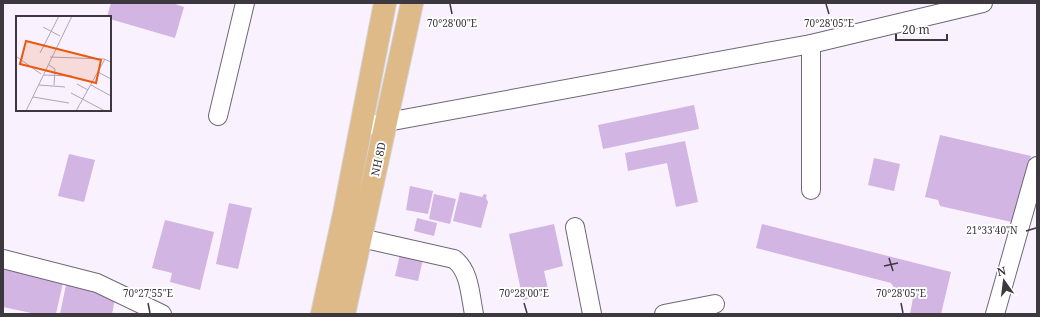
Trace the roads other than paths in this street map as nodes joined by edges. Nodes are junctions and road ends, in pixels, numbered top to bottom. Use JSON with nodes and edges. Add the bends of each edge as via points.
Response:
{"nodes":[{"id":1,"x":245,"y":3,"type":"edge"},
{"id":2,"x":385,"y":3,"type":"edge"},
{"id":3,"x":412,"y":3,"type":"edge"},
{"id":4,"x":983,"y":3,"type":"edge"},
{"id":5,"x":812,"y":44,"type":"junction"},
{"id":6,"x":218,"y":116,"type":"dead end"},
{"id":7,"x":386,"y":122,"type":"junction"},
{"id":8,"x":360,"y":127,"type":"junction"},
{"id":9,"x":1036,"y":171,"type":"edge"},
{"id":10,"x":811,"y":190,"type":"dead end"},
{"id":11,"x":575,"y":227,"type":"dead end"},
{"id":12,"x":361,"y":238,"type":"junction"},
{"id":13,"x":3,"y":259,"type":"edge"},
{"id":14,"x":715,"y":304,"type":"dead end"},
{"id":15,"x":162,"y":314,"type":"edge"},
{"id":16,"x":322,"y":314,"type":"edge"},
{"id":17,"x":344,"y":314,"type":"edge"},
{"id":18,"x":474,"y":314,"type":"edge"},
{"id":19,"x":592,"y":314,"type":"edge"},
{"id":20,"x":664,"y":314,"type":"edge"},
{"id":21,"x":995,"y":314,"type":"edge"}],
"edges":[{"from":1,"to":6,"type":"street"},
{"from":2,"to":8,"type":"main road","name":"NH 8D"},
{"from":3,"to":7,"type":"main road","name":"NH 8D"},
{"from":4,"to":5,"type":"street"},
{"from":5,"to":7,"type":"street"},
{"from":5,"to":10,"type":"street"},
{"from":7,"to":8,"type":"street"},
{"from":7,"to":12,"type":"main road","name":"NH 8D"},
{"from":8,"to":16,"type":"main road","name":"NH 8D"},
{"from":9,"to":21,"type":"street"},
{"from":11,"to":19,"type":"street"},
{"from":12,"to":17,"type":"main road","name":"NH 8D"},
{"from":12,"to":18,"type":"street","via":[[454,259],[466,275]]},
{"from":13,"to":15,"type":"street","via":[[97,283]]},
{"from":14,"to":20,"type":"street"}]}
